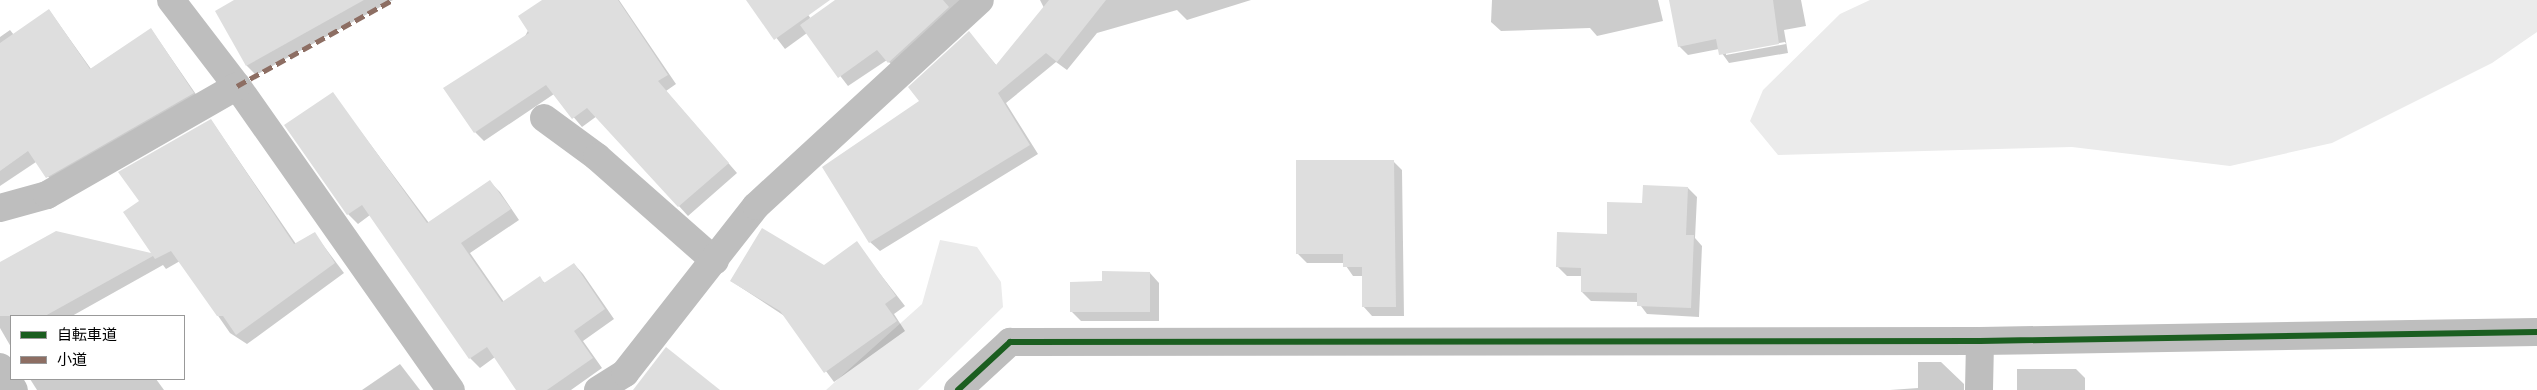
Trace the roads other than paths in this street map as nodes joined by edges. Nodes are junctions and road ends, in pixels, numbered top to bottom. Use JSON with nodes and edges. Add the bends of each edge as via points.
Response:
{"nodes":[{"id":1,"x":171,"y":0,"type":"edge"},
{"id":2,"x":980,"y":0,"type":"edge"},
{"id":3,"x":237,"y":86,"type":"junction"},
{"id":4,"x":544,"y":118,"type":"dead end"},
{"id":5,"x":0,"y":208,"type":"edge"},
{"id":6,"x":715,"y":261,"type":"junction"},
{"id":7,"x":2537,"y":332,"type":"edge"},
{"id":8,"x":1980,"y":341,"type":"junction"},
{"id":9,"x":0,"y":368,"type":"edge"},
{"id":10,"x":14,"y":390,"type":"edge"},
{"id":11,"x":451,"y":390,"type":"edge"},
{"id":12,"x":598,"y":390,"type":"edge"},
{"id":13,"x":958,"y":390,"type":"edge"},
{"id":14,"x":1980,"y":390,"type":"edge"}],
"edges":[{"from":1,"to":3,"type":"street"},
{"from":2,"to":6,"type":"street","via":[[756,206]]},
{"from":3,"to":5,"type":"street","via":[[47,195]]},
{"from":3,"to":11,"type":"street"},
{"from":4,"to":6,"type":"street","via":[[597,157]]},
{"from":6,"to":12,"type":"street","via":[[626,374]]},
{"from":7,"to":8,"type":"street"},
{"from":8,"to":13,"type":"street","via":[[1010,342]]},
{"from":8,"to":14,"type":"street"},
{"from":9,"to":10,"type":"street"}]}
